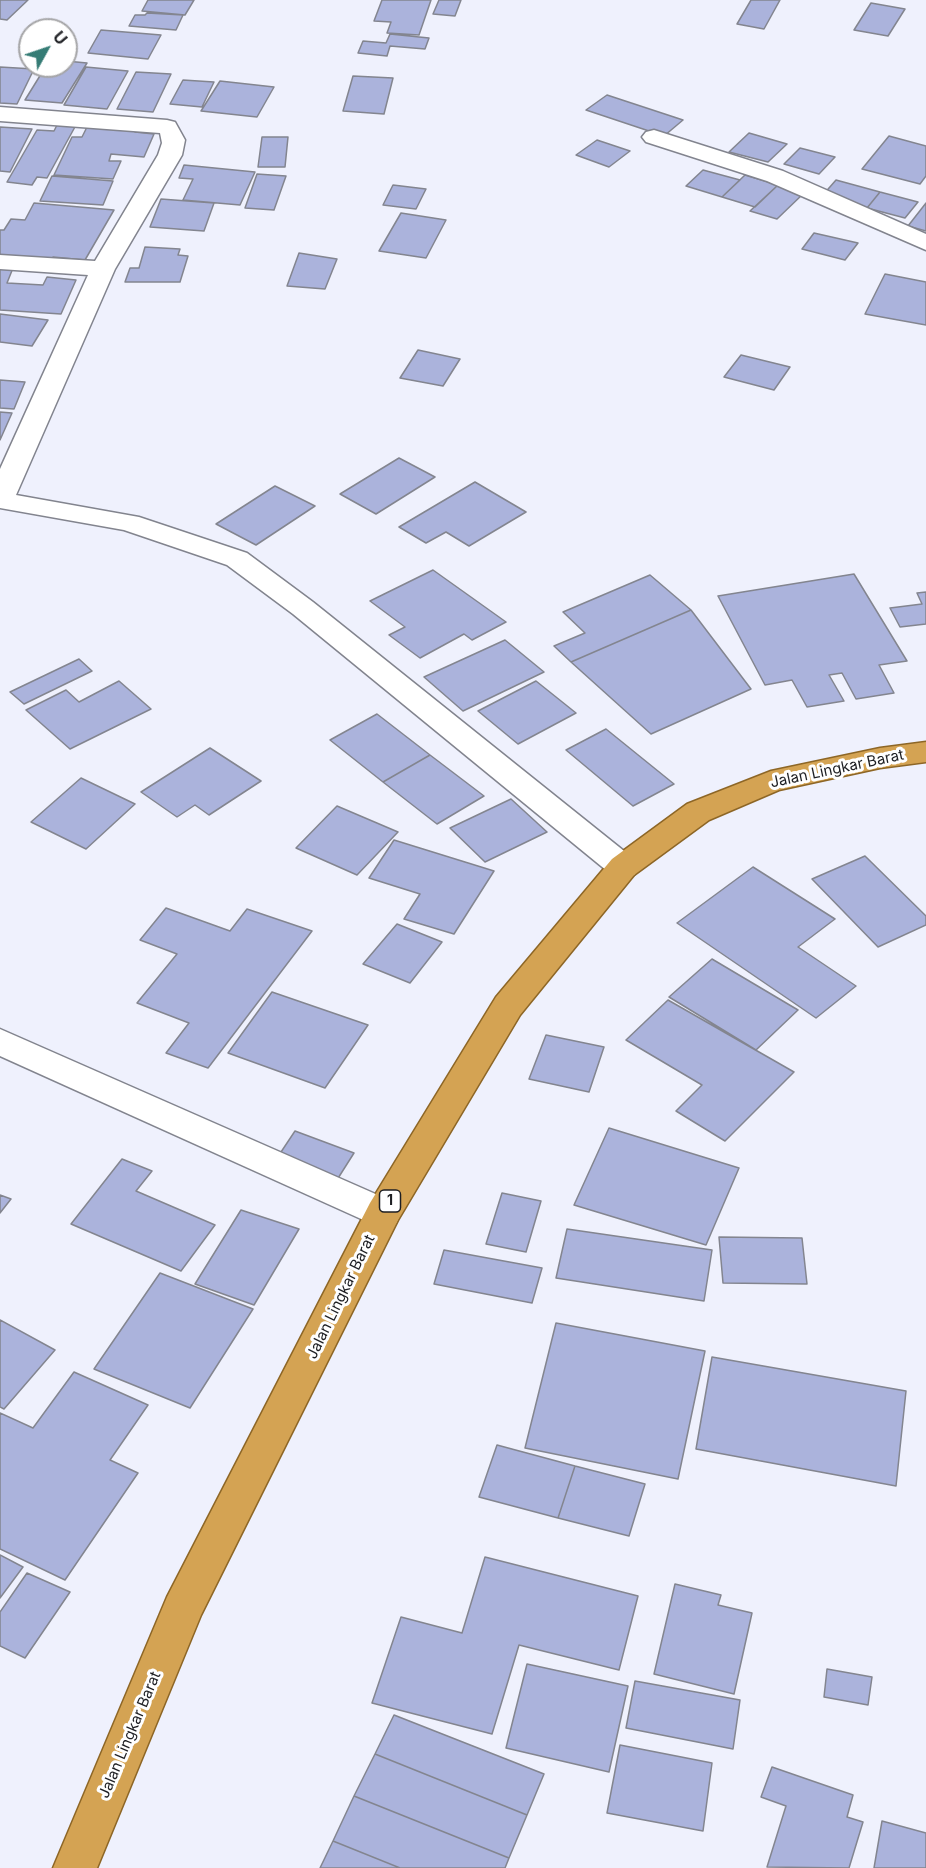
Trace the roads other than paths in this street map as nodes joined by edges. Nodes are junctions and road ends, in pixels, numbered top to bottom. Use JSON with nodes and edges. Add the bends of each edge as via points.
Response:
{"nodes":[{"id":1,"x":0,"y":114,"type":"edge"},
{"id":2,"x":654,"y":136,"type":"dead end"},
{"id":3,"x":926,"y":243,"type":"edge"},
{"id":4,"x":0,"y":262,"type":"edge"},
{"id":5,"x":103,"y":269,"type":"junction"},
{"id":6,"x":0,"y":500,"type":"edge"},
{"id":7,"x":926,"y":752,"type":"edge"},
{"id":8,"x":623,"y":867,"type":"junction"},
{"id":9,"x":0,"y":1042,"type":"edge"},
{"id":10,"x":383,"y":1212,"type":"junction"},
{"id":11,"x":75,"y":1868,"type":"edge"}],
"edges":[{"from":1,"to":5,"type":"street","via":[[167,126],[173,133],[175,142],[170,155]]},
{"from":2,"to":3,"type":"street","via":[[775,176]]},
{"from":4,"to":5,"type":"street"},
{"from":5,"to":6,"type":"street"},
{"from":6,"to":8,"type":"street","via":[[129,523],[237,559]]},
{"from":7,"to":8,"type":"highway","name":"Jalan Lingkar Barat","number":"1","via":[[771,781],[698,812]]},
{"from":8,"to":10,"type":"highway","name":"Jalan Lingkar Barat","number":"1","via":[[508,1006]]},
{"from":9,"to":10,"type":"street"},
{"from":10,"to":11,"type":"highway","name":"Jalan Lingkar Barat","number":"1","via":[[182,1610]]}]}
